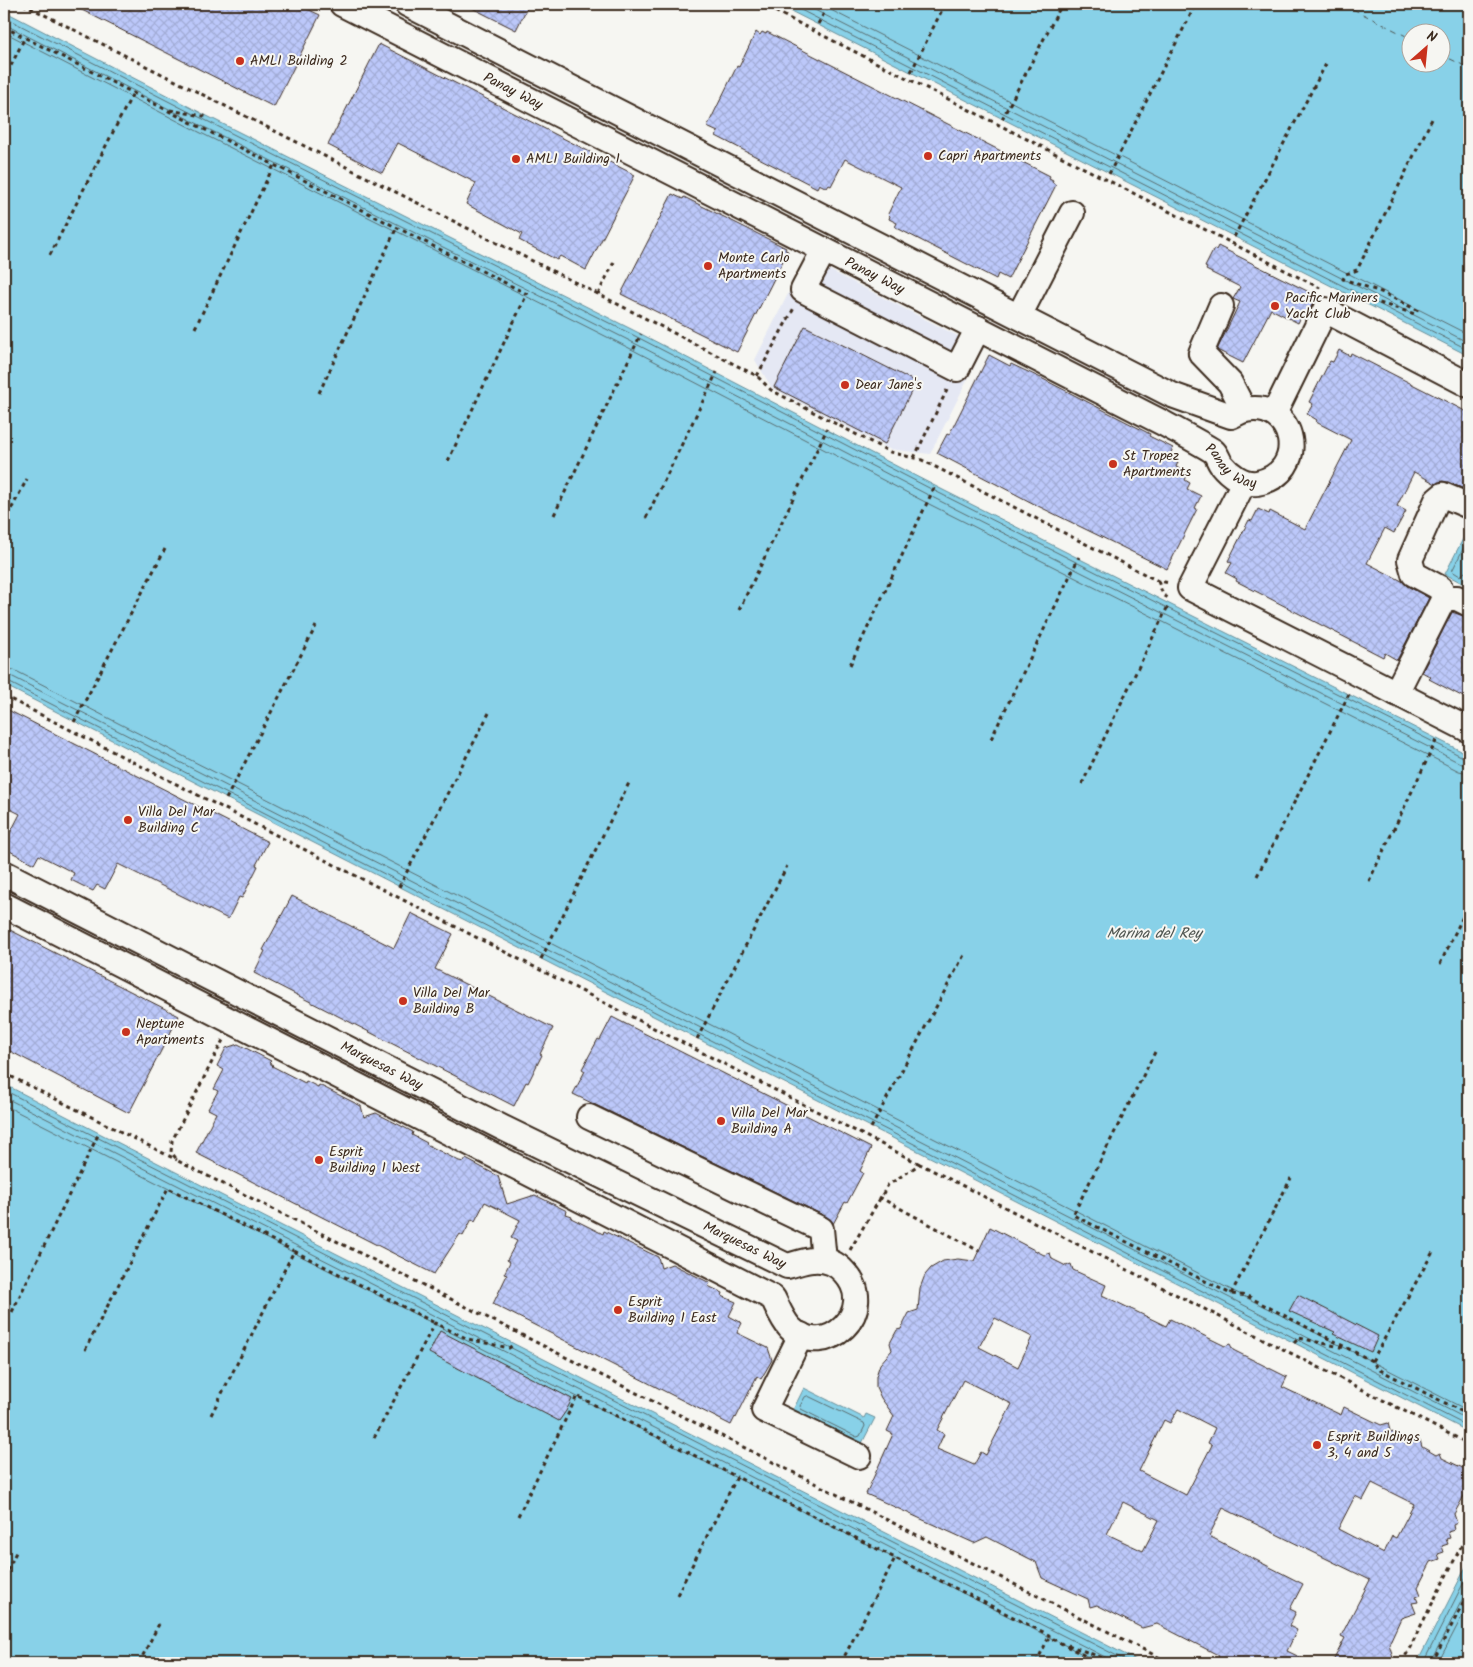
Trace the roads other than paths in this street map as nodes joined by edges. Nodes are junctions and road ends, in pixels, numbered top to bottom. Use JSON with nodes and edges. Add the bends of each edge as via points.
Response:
{"nodes":[{"id":1,"x":342,"y":4,"type":"edge"},
{"id":2,"x":407,"y":4,"type":"edge"},
{"id":3,"x":1072,"y":213,"type":"dead end"},
{"id":4,"x":824,"y":250,"type":"junction"},
{"id":5,"x":1221,"y":306,"type":"dead end"},
{"id":6,"x":1019,"y":316,"type":"junction"},
{"id":7,"x":978,"y":328,"type":"junction"},
{"id":8,"x":1469,"y":385,"type":"edge"},
{"id":9,"x":1244,"y":410,"type":"junction"},
{"id":10,"x":1274,"y":414,"type":"junction"},
{"id":11,"x":1244,"y":482,"type":"junction"},
{"id":12,"x":1469,"y":506,"type":"edge"},
{"id":13,"x":1444,"y":598,"type":"junction"},
{"id":14,"x":1469,"y":604,"type":"edge"},
{"id":15,"x":1396,"y":693,"type":"junction"},
{"id":16,"x":1469,"y":730,"type":"edge"},
{"id":17,"x":4,"y":873,"type":"edge"},
{"id":18,"x":4,"y":905,"type":"edge"},
{"id":19,"x":245,"y":996,"type":"junction"},
{"id":20,"x":233,"y":1022,"type":"junction"},
{"id":21,"x":590,"y":1117,"type":"dead end"},
{"id":22,"x":501,"y":1127,"type":"junction"},
{"id":23,"x":486,"y":1152,"type":"junction"},
{"id":24,"x":832,"y":1264,"type":"junction"},
{"id":25,"x":801,"y":1335,"type":"junction"},
{"id":26,"x":859,"y":1456,"type":"dead end"}],
"edges":[{"from":1,"to":4,"type":"street","name":"Panay Way"},
{"from":2,"to":6,"type":"street","name":"Panay Way"},
{"from":3,"to":6,"type":"street"},
{"from":4,"to":7,"type":"street","name":"Panay Way"},
{"from":4,"to":7,"type":"street","via":[[803,290],[957,369]]},
{"from":5,"to":9,"type":"street","via":[[1201,353],[1230,383]]},
{"from":6,"to":9,"type":"street","name":"Panay Way","via":[[1172,395],[1231,416]]},
{"from":7,"to":11,"type":"street","name":"Panay Way","via":[[1163,422],[1215,453],[1231,475]]},
{"from":8,"to":10,"type":"street","via":[[1325,310]]},
{"from":9,"to":10,"type":"street","name":"Panay Way","via":[[1262,409]]},
{"from":10,"to":11,"type":"street","name":"Panay Way","via":[[1291,439],[1290,456],[1284,468],[1270,480]]},
{"from":11,"to":15,"type":"street","via":[[1190,588]]},
{"from":12,"to":13,"type":"street","via":[[1443,494],[1437,500],[1410,560],[1414,574],[1440,588]]},
{"from":13,"to":14,"type":"street","via":[[1457,598]]},
{"from":13,"to":15,"type":"street"},
{"from":15,"to":16,"type":"street"},
{"from":17,"to":19,"type":"street","name":"Marquesas Way"},
{"from":18,"to":20,"type":"street","name":"Marquesas Way"},
{"from":19,"to":20,"type":"street"},
{"from":19,"to":22,"type":"street","name":"Marquesas Way"},
{"from":20,"to":23,"type":"street","name":"Marquesas Way"},
{"from":21,"to":24,"type":"street","via":[[821,1229]]},
{"from":22,"to":23,"type":"street"},
{"from":22,"to":24,"type":"street","name":"Marquesas Way","via":[[787,1266],[813,1260]]},
{"from":23,"to":25,"type":"street","name":"Marquesas Way","via":[[773,1298],[784,1321]]},
{"from":24,"to":25,"type":"street","via":[[849,1277],[855,1288],[854,1314],[838,1333],[826,1338]]},
{"from":25,"to":26,"type":"street","via":[[764,1410]]}]}
